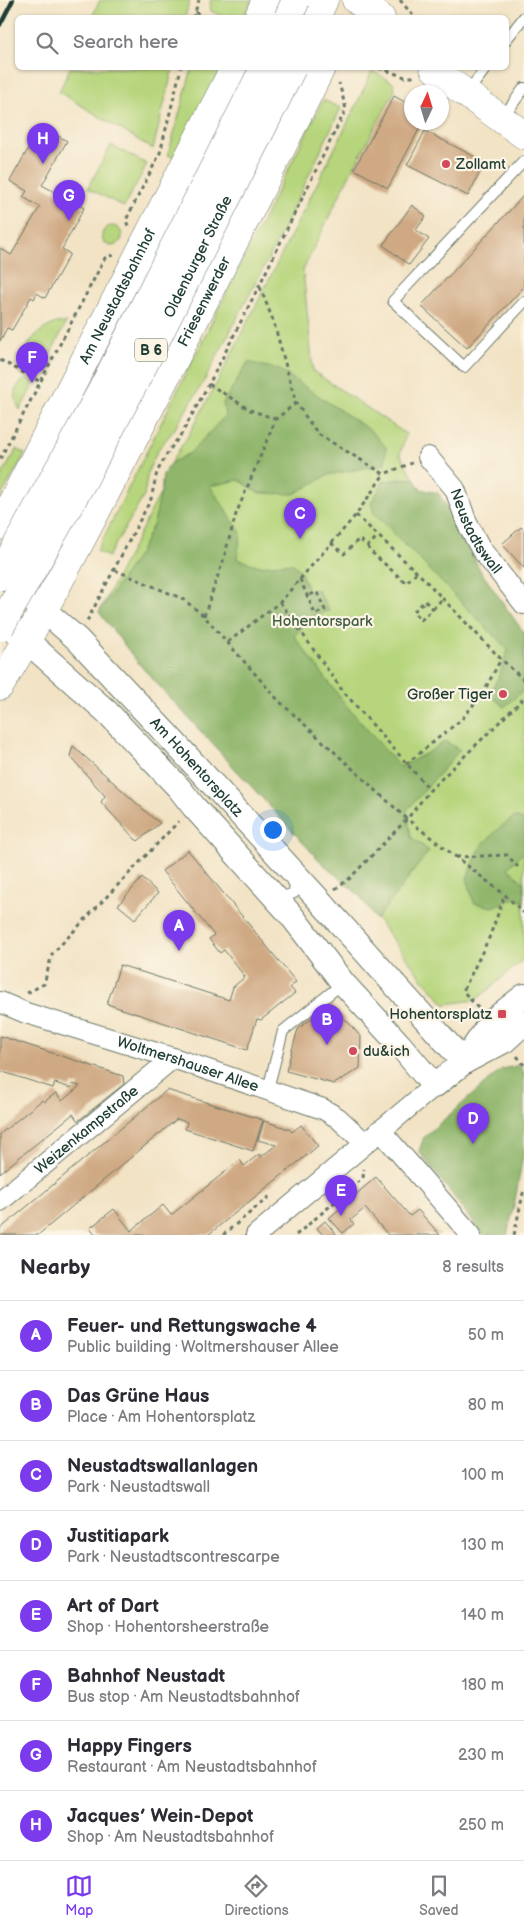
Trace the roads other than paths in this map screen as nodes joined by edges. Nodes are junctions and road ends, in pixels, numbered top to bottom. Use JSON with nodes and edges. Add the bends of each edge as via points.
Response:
{"nodes":[{"id":1,"x":266,"y":0,"type":"edge"},
{"id":2,"x":295,"y":0,"type":"edge"},
{"id":3,"x":324,"y":0,"type":"edge"},
{"id":4,"x":354,"y":0,"type":"edge"},
{"id":5,"x":259,"y":15,"type":"edge"},
{"id":6,"x":289,"y":15,"type":"edge"},
{"id":7,"x":306,"y":15,"type":"edge"},
{"id":8,"x":317,"y":15,"type":"edge"},
{"id":9,"x":346,"y":15,"type":"edge"},
{"id":10,"x":376,"y":15,"type":"edge"},
{"id":11,"x":524,"y":17,"type":"edge"},
{"id":12,"x":509,"y":36,"type":"edge"},
{"id":13,"x":233,"y":70,"type":"edge"},
{"id":14,"x":263,"y":70,"type":"edge"},
{"id":15,"x":291,"y":70,"type":"edge"},
{"id":16,"x":484,"y":70,"type":"edge"},
{"id":17,"x":432,"y":71,"type":"edge"},
{"id":18,"x":329,"y":72,"type":"edge"},
{"id":19,"x":524,"y":88,"type":"edge"},
{"id":20,"x":466,"y":94,"type":"junction"},
{"id":21,"x":502,"y":120,"type":"junction"},
{"id":22,"x":524,"y":135,"type":"edge"},
{"id":23,"x":524,"y":160,"type":"edge"},
{"id":24,"x":524,"y":302,"type":"edge"},
{"id":25,"x":428,"y":457,"type":"road end"},
{"id":26,"x":0,"y":526,"type":"edge"},
{"id":27,"x":0,"y":572,"type":"edge"},
{"id":28,"x":0,"y":576,"type":"edge"},
{"id":29,"x":524,"y":604,"type":"edge"},
{"id":30,"x":44,"y":610,"type":"junction"},
{"id":31,"x":0,"y":617,"type":"edge"},
{"id":32,"x":0,"y":627,"type":"edge"},
{"id":33,"x":27,"y":640,"type":"junction"},
{"id":34,"x":0,"y":686,"type":"edge"},
{"id":35,"x":179,"y":788,"type":"junction"},
{"id":36,"x":218,"y":791,"type":"junction"},
{"id":37,"x":289,"y":868,"type":"junction"},
{"id":38,"x":266,"y":888,"type":"junction"},
{"id":39,"x":343,"y":983,"type":"junction"},
{"id":40,"x":524,"y":996,"type":"edge"},
{"id":41,"x":0,"y":1002,"type":"edge"},
{"id":42,"x":524,"y":1023,"type":"edge"},
{"id":43,"x":173,"y":1058,"type":"junction"},
{"id":44,"x":464,"y":1062,"type":"junction"},
{"id":45,"x":434,"y":1086,"type":"junction"},
{"id":46,"x":268,"y":1089,"type":"junction"},
{"id":47,"x":380,"y":1130,"type":"junction"},
{"id":48,"x":365,"y":1143,"type":"junction"},
{"id":49,"x":0,"y":1201,"type":"edge"},
{"id":50,"x":256,"y":1235,"type":"edge"},
{"id":51,"x":471,"y":1235,"type":"edge"}],
"edges":[{"from":1,"to":5,"type":"main road"},
{"from":2,"to":6,"type":"main road","bridge":true},
{"from":2,"to":7,"type":"main road"},
{"from":3,"to":8,"type":"main road"},
{"from":4,"to":9,"type":"main road"},
{"from":4,"to":10,"type":"main road"},
{"from":11,"to":12,"type":"lane"},
{"from":13,"to":26,"type":"main road","name":"Am Neustadtsbahnhof"},
{"from":14,"to":28,"type":"main road","name":"Oldenburger Straße","number":"B 6","bridge":true,"via":[[102,390]]},
{"from":15,"to":32,"type":"main road","name":"Oldenburger Straße","number":"B 6","bridge":true,"via":[[144,366]]},
{"from":16,"to":20,"type":"lane"},
{"from":17,"to":20,"type":"main road"},
{"from":18,"to":30,"type":"main road","name":"Friesenwerder","via":[[242,228]]},
{"from":19,"to":21,"type":"lane"},
{"from":20,"to":21,"type":"main road"},
{"from":21,"to":22,"type":"main road"},
{"from":23,"to":24,"type":"lane","via":[[393,301],[464,367]]},
{"from":25,"to":29,"type":"street","name":"Neustadtswall","via":[[454,490],[482,549]]},
{"from":27,"to":30,"type":"street"},
{"from":30,"to":33,"type":"main road","name":"Friesenwerder"},
{"from":30,"to":36,"type":"street","name":"Am Hohentorsplatz","via":[[77,639]]},
{"from":31,"to":33,"type":"street"},
{"from":33,"to":34,"type":"main road","name":"Friesenwerder"},
{"from":33,"to":35,"type":"street","name":"Am Hohentorsplatz","via":[[107,712]]},
{"from":35,"to":36,"type":"street","via":[[193,783]]},
{"from":35,"to":38,"type":"street","name":"Am Hohentorsplatz"},
{"from":36,"to":37,"type":"street","name":"Am Hohentorsplatz"},
{"from":37,"to":38,"type":"lane","via":[[294,878],[294,894],[286,896]]},
{"from":37,"to":44,"type":"street","name":"Am Hohentorsplatz"},
{"from":38,"to":39,"type":"street","name":"Am Hohentorsplatz"},
{"from":39,"to":45,"type":"street","name":"Am Hohentorsplatz"},
{"from":39,"to":46,"type":"lane","via":[[283,1031]]},
{"from":40,"to":44,"type":"street","via":[[490,1023]]},
{"from":41,"to":43,"type":"street","name":"Woltmershauser Allee"},
{"from":42,"to":44,"type":"street","via":[[504,1041]]},
{"from":43,"to":46,"type":"street","name":"Woltmershauser Allee"},
{"from":43,"to":49,"type":"street","name":"Weizenkampstraße"},
{"from":44,"to":45,"type":"street"},
{"from":45,"to":47,"type":"street"},
{"from":46,"to":48,"type":"street","name":"Woltmershauser Allee","via":[[323,1109]]},
{"from":47,"to":48,"type":"street"},
{"from":47,"to":51,"type":"street"},
{"from":48,"to":50,"type":"street"}]}
